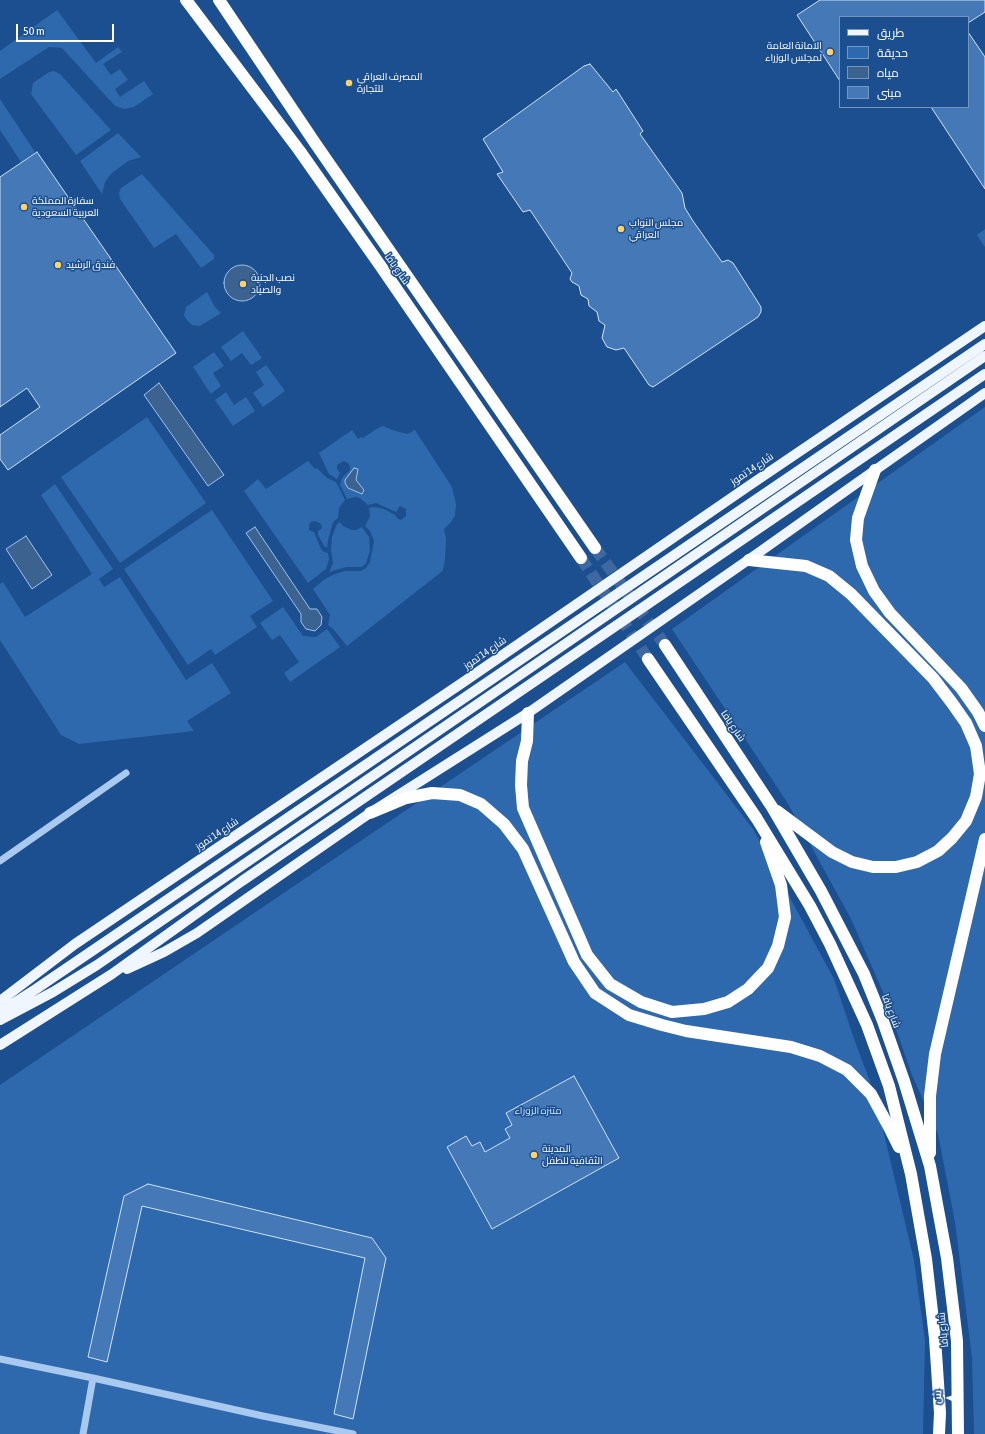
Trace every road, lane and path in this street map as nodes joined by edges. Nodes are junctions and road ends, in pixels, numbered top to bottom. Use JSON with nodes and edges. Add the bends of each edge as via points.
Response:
{"nodes":[{"id":1,"x":186,"y":0,"type":"edge"},
{"id":2,"x":219,"y":0,"type":"edge"},
{"id":3,"x":985,"y":326,"type":"edge"},
{"id":4,"x":985,"y":344,"type":"edge"},
{"id":5,"x":985,"y":356,"type":"edge"},
{"id":6,"x":985,"y":374,"type":"edge"},
{"id":7,"x":985,"y":393,"type":"edge"},
{"id":8,"x":875,"y":470,"type":"junction"},
{"id":9,"x":594,"y":548,"type":"tunnel mouth"},
{"id":10,"x":581,"y":558,"type":"tunnel mouth"},
{"id":11,"x":749,"y":560,"type":"junction"},
{"id":12,"x":665,"y":645,"type":"tunnel mouth"},
{"id":13,"x":648,"y":659,"type":"tunnel mouth"},
{"id":14,"x":528,"y":713,"type":"junction"},
{"id":15,"x":985,"y":726,"type":"edge"},
{"id":16,"x":126,"y":773,"type":"dead end"},
{"id":17,"x":772,"y":807,"type":"junction"},
{"id":18,"x":370,"y":813,"type":"junction"},
{"id":19,"x":757,"y":819,"type":"junction"},
{"id":20,"x":985,"y":839,"type":"edge"},
{"id":21,"x":0,"y":861,"type":"edge"},
{"id":22,"x":112,"y":974,"type":"junction"},
{"id":23,"x":0,"y":1001,"type":"edge"},
{"id":24,"x":0,"y":1012,"type":"edge"},
{"id":25,"x":0,"y":1020,"type":"edge"},
{"id":26,"x":0,"y":1045,"type":"edge"},
{"id":27,"x":930,"y":1166,"type":"junction"},
{"id":28,"x":912,"y":1174,"type":"junction"},
{"id":29,"x":0,"y":1359,"type":"edge"},
{"id":30,"x":92,"y":1378,"type":"junction"},
{"id":31,"x":83,"y":1434,"type":"edge"},
{"id":32,"x":353,"y":1434,"type":"edge"},
{"id":33,"x":939,"y":1434,"type":"edge"},
{"id":34,"x":958,"y":1434,"type":"edge"}],
"edges":[{"from":1,"to":10,"type":"highway","name":"شارع يافا","via":[[299,150]]},
{"from":2,"to":9,"type":"highway","name":"شارع يافا"},
{"from":3,"to":23,"type":"main road","name":"شارع 14 تموز","via":[[75,944]]},
{"from":4,"to":24,"type":"main road"},
{"from":5,"to":25,"type":"main road","via":[[97,965]]},
{"from":6,"to":22,"type":"main road","via":[[242,881]]},
{"from":7,"to":8,"type":"main road"},
{"from":8,"to":11,"type":"main road"},
{"from":8,"to":15,"type":"highway","via":[[858,518],[856,540],[862,566],[874,591],[890,613],[961,688]]},
{"from":11,"to":14,"type":"main road"},
{"from":11,"to":17,"type":"highway","via":[[806,566],[829,576],[851,594],[933,678],[952,703],[966,723],[976,746],[980,774],[976,797],[966,821],[952,838],[938,851],[917,862],[896,867],[874,867],[852,862],[832,852]]},
{"from":12,"to":17,"type":"highway","name":"شارع يافا"},
{"from":13,"to":19,"type":"highway","name":"شارع يافا"},
{"from":14,"to":18,"type":"main road"},
{"from":14,"to":19,"type":"highway","via":[[527,741],[522,761],[523,808],[587,955],[610,984],[641,1002],[672,1012],[704,1009],[728,1002],[748,989],[768,968],[778,946],[785,917],[781,885]]},
{"from":16,"to":21,"type":"street"},
{"from":17,"to":27,"type":"highway","name":"شارع يافا","via":[[821,891],[864,974],[904,1080]]},
{"from":18,"to":22,"type":"main road","via":[[186,940]]},
{"from":18,"to":28,"type":"highway","via":[[406,798],[432,793],[460,796],[481,804],[504,824],[523,849],[574,962],[595,993],[629,1016],[686,1030],[791,1047],[820,1056],[847,1070],[871,1094]]},
{"from":19,"to":28,"type":"highway","name":"شارع يافا","via":[[810,906],[867,1025],[889,1086]]},
{"from":20,"to":27,"type":"highway","via":[[935,1054],[930,1096]]},
{"from":22,"to":26,"type":"main road"},
{"from":27,"to":34,"type":"highway","name":"شارع يافا","via":[[947,1258],[957,1341]]},
{"from":28,"to":33,"type":"highway","name":"شارع يافا","via":[[926,1259],[935,1338]]},
{"from":29,"to":30,"type":"street"},
{"from":30,"to":31,"type":"street"},
{"from":30,"to":32,"type":"street"}]}
